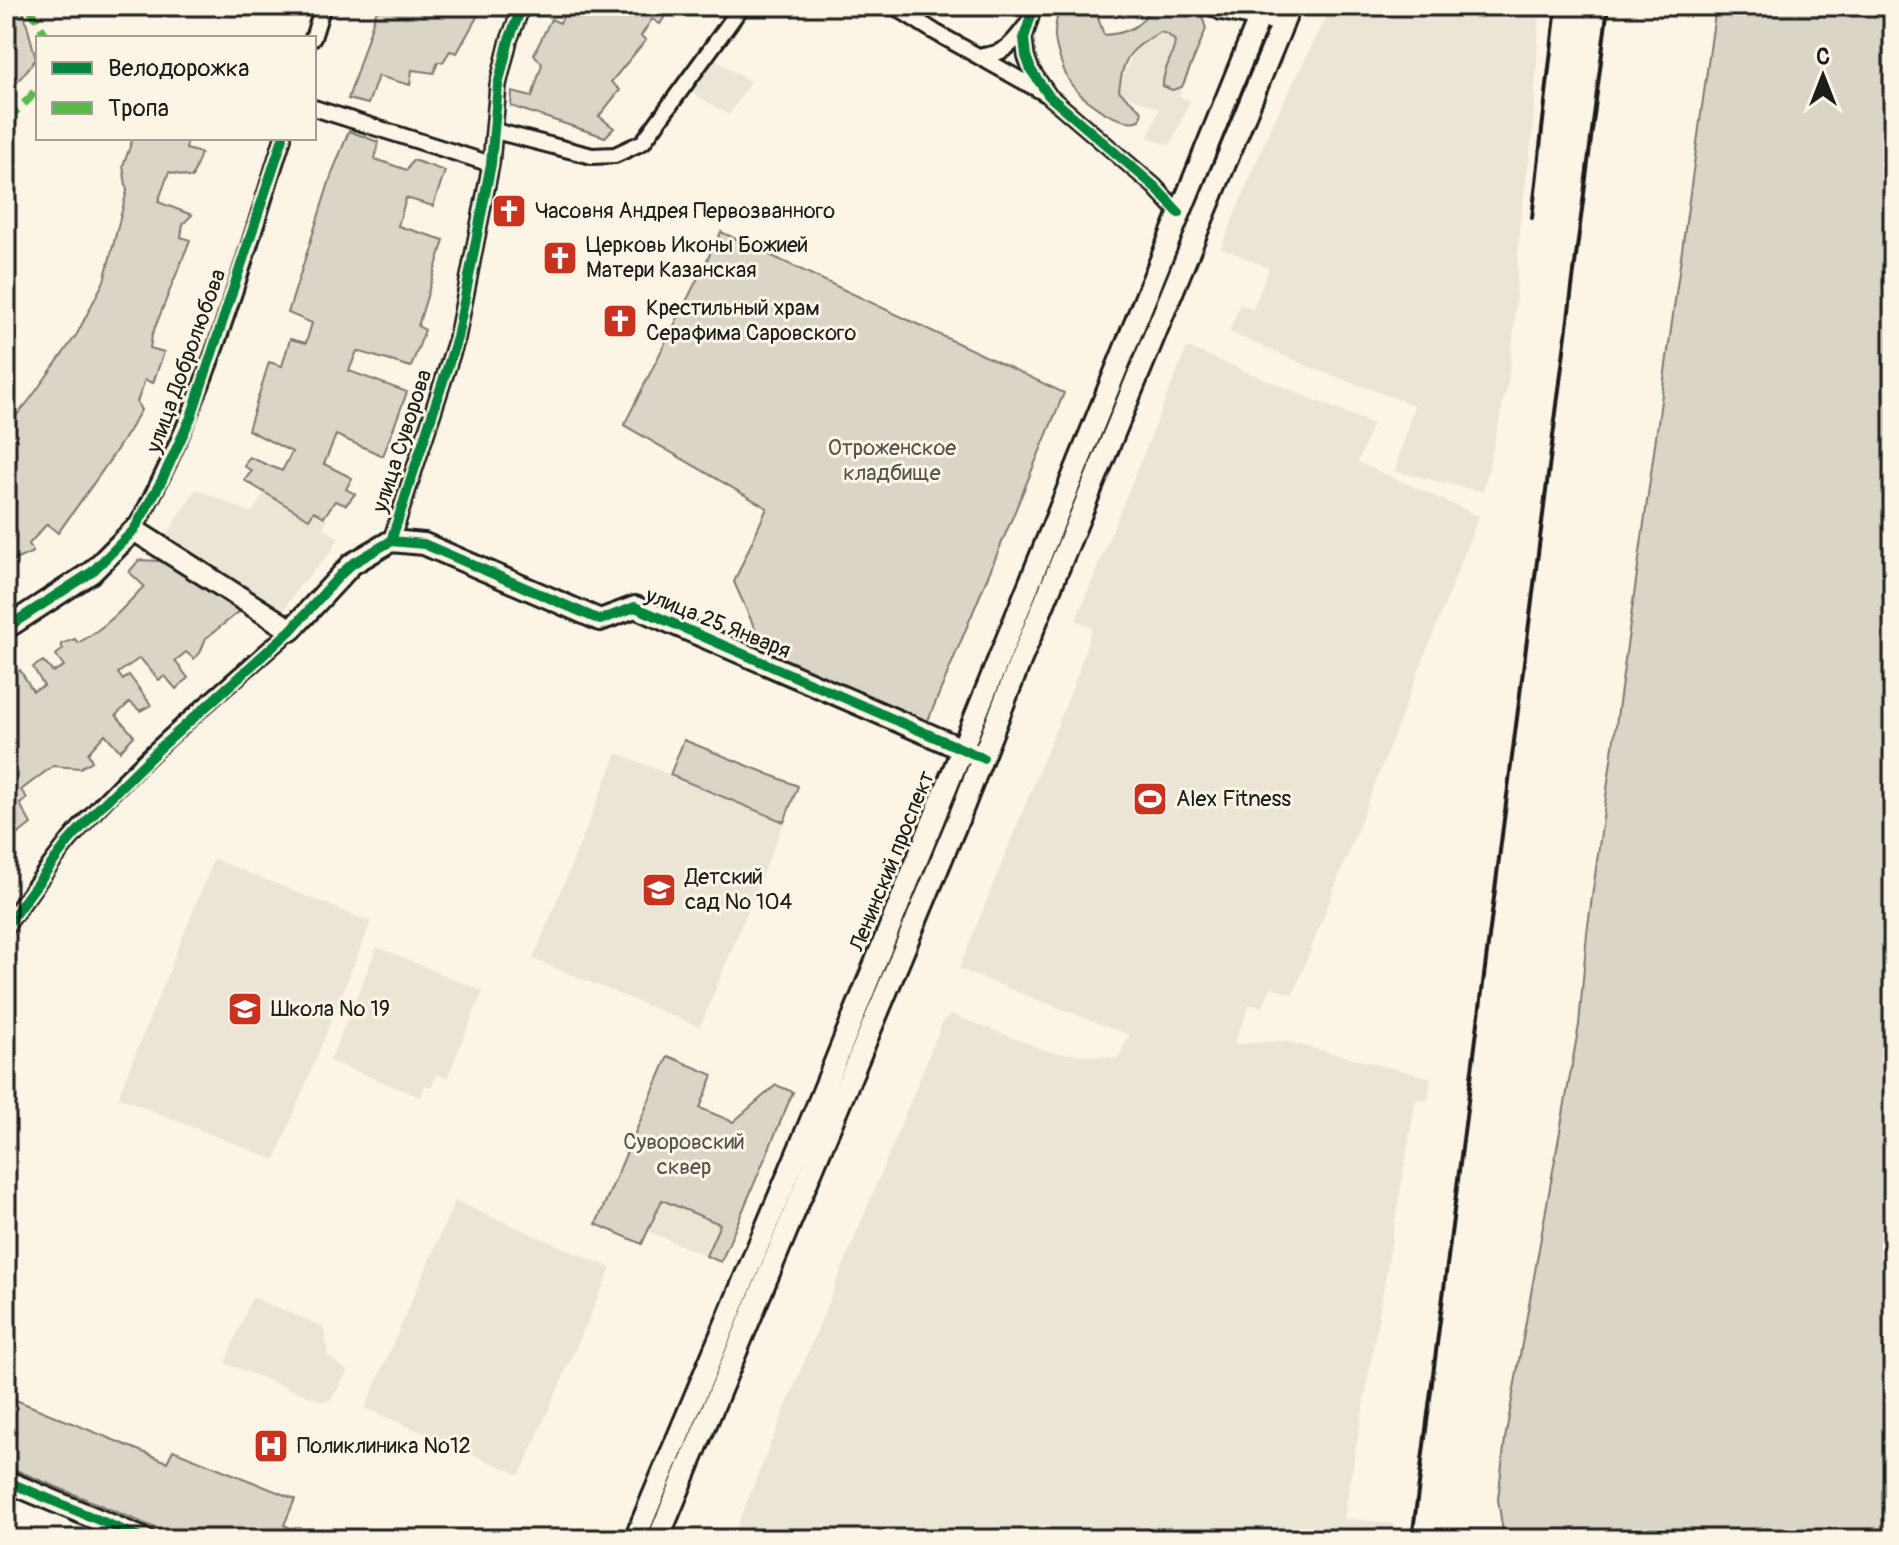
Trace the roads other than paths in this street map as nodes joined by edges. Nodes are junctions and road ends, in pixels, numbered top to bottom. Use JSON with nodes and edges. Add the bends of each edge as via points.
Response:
{"nodes":[{"id":1,"x":323,"y":6,"type":"edge"},
{"id":2,"x":522,"y":6,"type":"edge"},
{"id":3,"x":742,"y":6,"type":"edge"},
{"id":4,"x":894,"y":6,"type":"edge"},
{"id":5,"x":1034,"y":6,"type":"edge"},
{"id":6,"x":1210,"y":6,"type":"edge"},
{"id":7,"x":1261,"y":13,"type":"edge"},
{"id":8,"x":1287,"y":15,"type":"edge"},
{"id":9,"x":1027,"y":24,"type":"junction"},
{"id":10,"x":314,"y":36,"type":"edge"},
{"id":11,"x":978,"y":56,"type":"junction"},
{"id":12,"x":1049,"y":96,"type":"junction"},
{"id":13,"x":316,"y":109,"type":"edge"},
{"id":14,"x":495,"y":131,"type":"junction"},
{"id":15,"x":282,"y":140,"type":"edge"},
{"id":16,"x":491,"y":164,"type":"junction"},
{"id":17,"x":1179,"y":213,"type":"junction"},
{"id":18,"x":1184,"y":264,"type":"junction"},
{"id":19,"x":134,"y":530,"type":"junction"},
{"id":20,"x":391,"y":541,"type":"junction"},
{"id":21,"x":6,"y":628,"type":"edge"},
{"id":22,"x":291,"y":630,"type":"junction"},
{"id":23,"x":963,"y":749,"type":"junction"},
{"id":24,"x":983,"y":758,"type":"junction"},
{"id":25,"x":6,"y":926,"type":"edge"},
{"id":26,"x":6,"y":1481,"type":"edge"},
{"id":27,"x":144,"y":1539,"type":"edge"},
{"id":28,"x":635,"y":1539,"type":"edge"},
{"id":29,"x":658,"y":1539,"type":"edge"}],
"edges":[{"from":1,"to":10,"type":"street"},
{"from":2,"to":14,"type":"street","name":"улица Суворова","via":[[498,85]]},
{"from":3,"to":14,"type":"street","via":[[643,142],[615,155],[592,156]]},
{"from":4,"to":11,"type":"street"},
{"from":5,"to":9,"type":"street"},
{"from":6,"to":7,"type":"street","via":[[1221,12]]},
{"from":7,"to":8,"type":"street","name":"Ленинский проспект"},
{"from":7,"to":17,"type":"main road","name":"Ленинский проспект"},
{"from":8,"to":18,"type":"main road","name":"Ленинский проспект"},
{"from":9,"to":11,"type":"street","via":[[1002,52]]},
{"from":9,"to":12,"type":"street","via":[[1026,56]]},
{"from":11,"to":12,"type":"street"},
{"from":12,"to":17,"type":"street"},
{"from":13,"to":16,"type":"street"},
{"from":14,"to":16,"type":"street","name":"улица Суворова"},
{"from":15,"to":19,"type":"street","name":"улица Добролюбова","via":[[191,417]]},
{"from":16,"to":20,"type":"street","name":"улица Суворова","via":[[457,338]]},
{"from":17,"to":18,"type":"main road","via":[[1192,220],[1182,249]]},
{"from":17,"to":23,"type":"main road","name":"Ленинский проспект"},
{"from":18,"to":24,"type":"main road","name":"Ленинский проспект"},
{"from":19,"to":21,"type":"main road","name":"улица Добролюбова","via":[[92,572]]},
{"from":19,"to":22,"type":"main road"},
{"from":20,"to":22,"type":"main road","name":"улица Суворова","via":[[352,564]]},
{"from":20,"to":23,"type":"main road","name":"улица 25 Января","via":[[424,544],[600,620],[635,607]]},
{"from":22,"to":25,"type":"street","name":"улица Суворова","via":[[97,810]]},
{"from":23,"to":24,"type":"main road","name":"улица 25 Января"},
{"from":23,"to":28,"type":"main road","name":"Ленинский проспект"},
{"from":24,"to":29,"type":"main road","name":"Ленинский проспект"},
{"from":26,"to":27,"type":"main road"}]}
